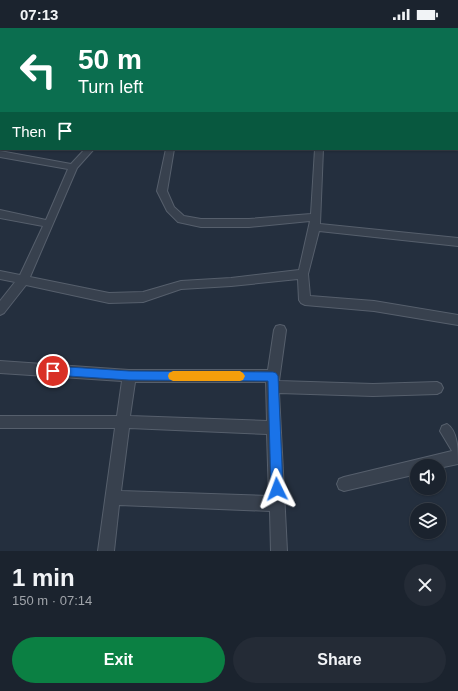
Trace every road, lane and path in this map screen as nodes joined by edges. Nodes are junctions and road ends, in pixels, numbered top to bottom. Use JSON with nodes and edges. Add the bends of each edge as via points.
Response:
{"nodes":[{"id":1,"x":89,"y":150,"type":"edge"},
{"id":2,"x":170,"y":150,"type":"edge"},
{"id":3,"x":320,"y":150,"type":"edge"},
{"id":4,"x":0,"y":154,"type":"edge"},
{"id":5,"x":72,"y":167,"type":"junction"},
{"id":6,"x":0,"y":214,"type":"edge"},
{"id":7,"x":316,"y":222,"type":"junction"},
{"id":8,"x":49,"y":224,"type":"junction"},
{"id":9,"x":458,"y":242,"type":"edge"},
{"id":10,"x":303,"y":274,"type":"junction"},
{"id":11,"x":0,"y":275,"type":"edge"},
{"id":12,"x":24,"y":280,"type":"junction"},
{"id":13,"x":0,"y":310,"type":"edge"},
{"id":14,"x":458,"y":320,"type":"edge"},
{"id":15,"x":280,"y":330,"type":"dead end"},
{"id":16,"x":2,"y":370,"type":"edge"},
{"id":17,"x":129,"y":376,"type":"junction"},
{"id":18,"x":272,"y":382,"type":"junction"},
{"id":19,"x":437,"y":388,"type":"dead end"},
{"id":20,"x":0,"y":422,"type":"edge"},
{"id":21,"x":123,"y":422,"type":"junction"},
{"id":22,"x":274,"y":428,"type":"junction"},
{"id":23,"x":447,"y":431,"type":"dead end"},
{"id":24,"x":458,"y":448,"type":"edge"},
{"id":25,"x":458,"y":457,"type":"edge"},
{"id":26,"x":446,"y":460,"type":"edge"},
{"id":27,"x":410,"y":468,"type":"edge"},
{"id":28,"x":344,"y":484,"type":"dead end"},
{"id":29,"x":113,"y":498,"type":"junction"},
{"id":30,"x":278,"y":504,"type":"junction"},
{"id":31,"x":106,"y":551,"type":"edge"},
{"id":32,"x":279,"y":551,"type":"edge"}],
"edges":[{"from":1,"to":5,"type":"street"},
{"from":2,"to":7,"type":"street","via":[[162,191],[170,210],[181,219],[201,223]]},
{"from":3,"to":7,"type":"street"},
{"from":4,"to":5,"type":"street"},
{"from":5,"to":8,"type":"street"},
{"from":6,"to":8,"type":"street"},
{"from":7,"to":9,"type":"street"},
{"from":7,"to":10,"type":"street"},
{"from":8,"to":12,"type":"street"},
{"from":10,"to":12,"type":"street","via":[[181,285],[143,297],[109,298]]},
{"from":10,"to":14,"type":"street","via":[[305,300],[374,306]]},
{"from":11,"to":12,"type":"street"},
{"from":12,"to":13,"type":"street"},
{"from":15,"to":18,"type":"street"},
{"from":16,"to":17,"type":"street"},
{"from":17,"to":18,"type":"street"},
{"from":17,"to":21,"type":"street"},
{"from":18,"to":19,"type":"street","via":[[373,390]]},
{"from":18,"to":22,"type":"street"},
{"from":20,"to":21,"type":"street"},
{"from":21,"to":22,"type":"street"},
{"from":21,"to":29,"type":"street"},
{"from":22,"to":30,"type":"street"},
{"from":23,"to":24,"type":"street"},
{"from":25,"to":26,"type":"street"},
{"from":27,"to":28,"type":"street"},
{"from":29,"to":30,"type":"street"},
{"from":29,"to":31,"type":"street"},
{"from":30,"to":32,"type":"street"}]}
